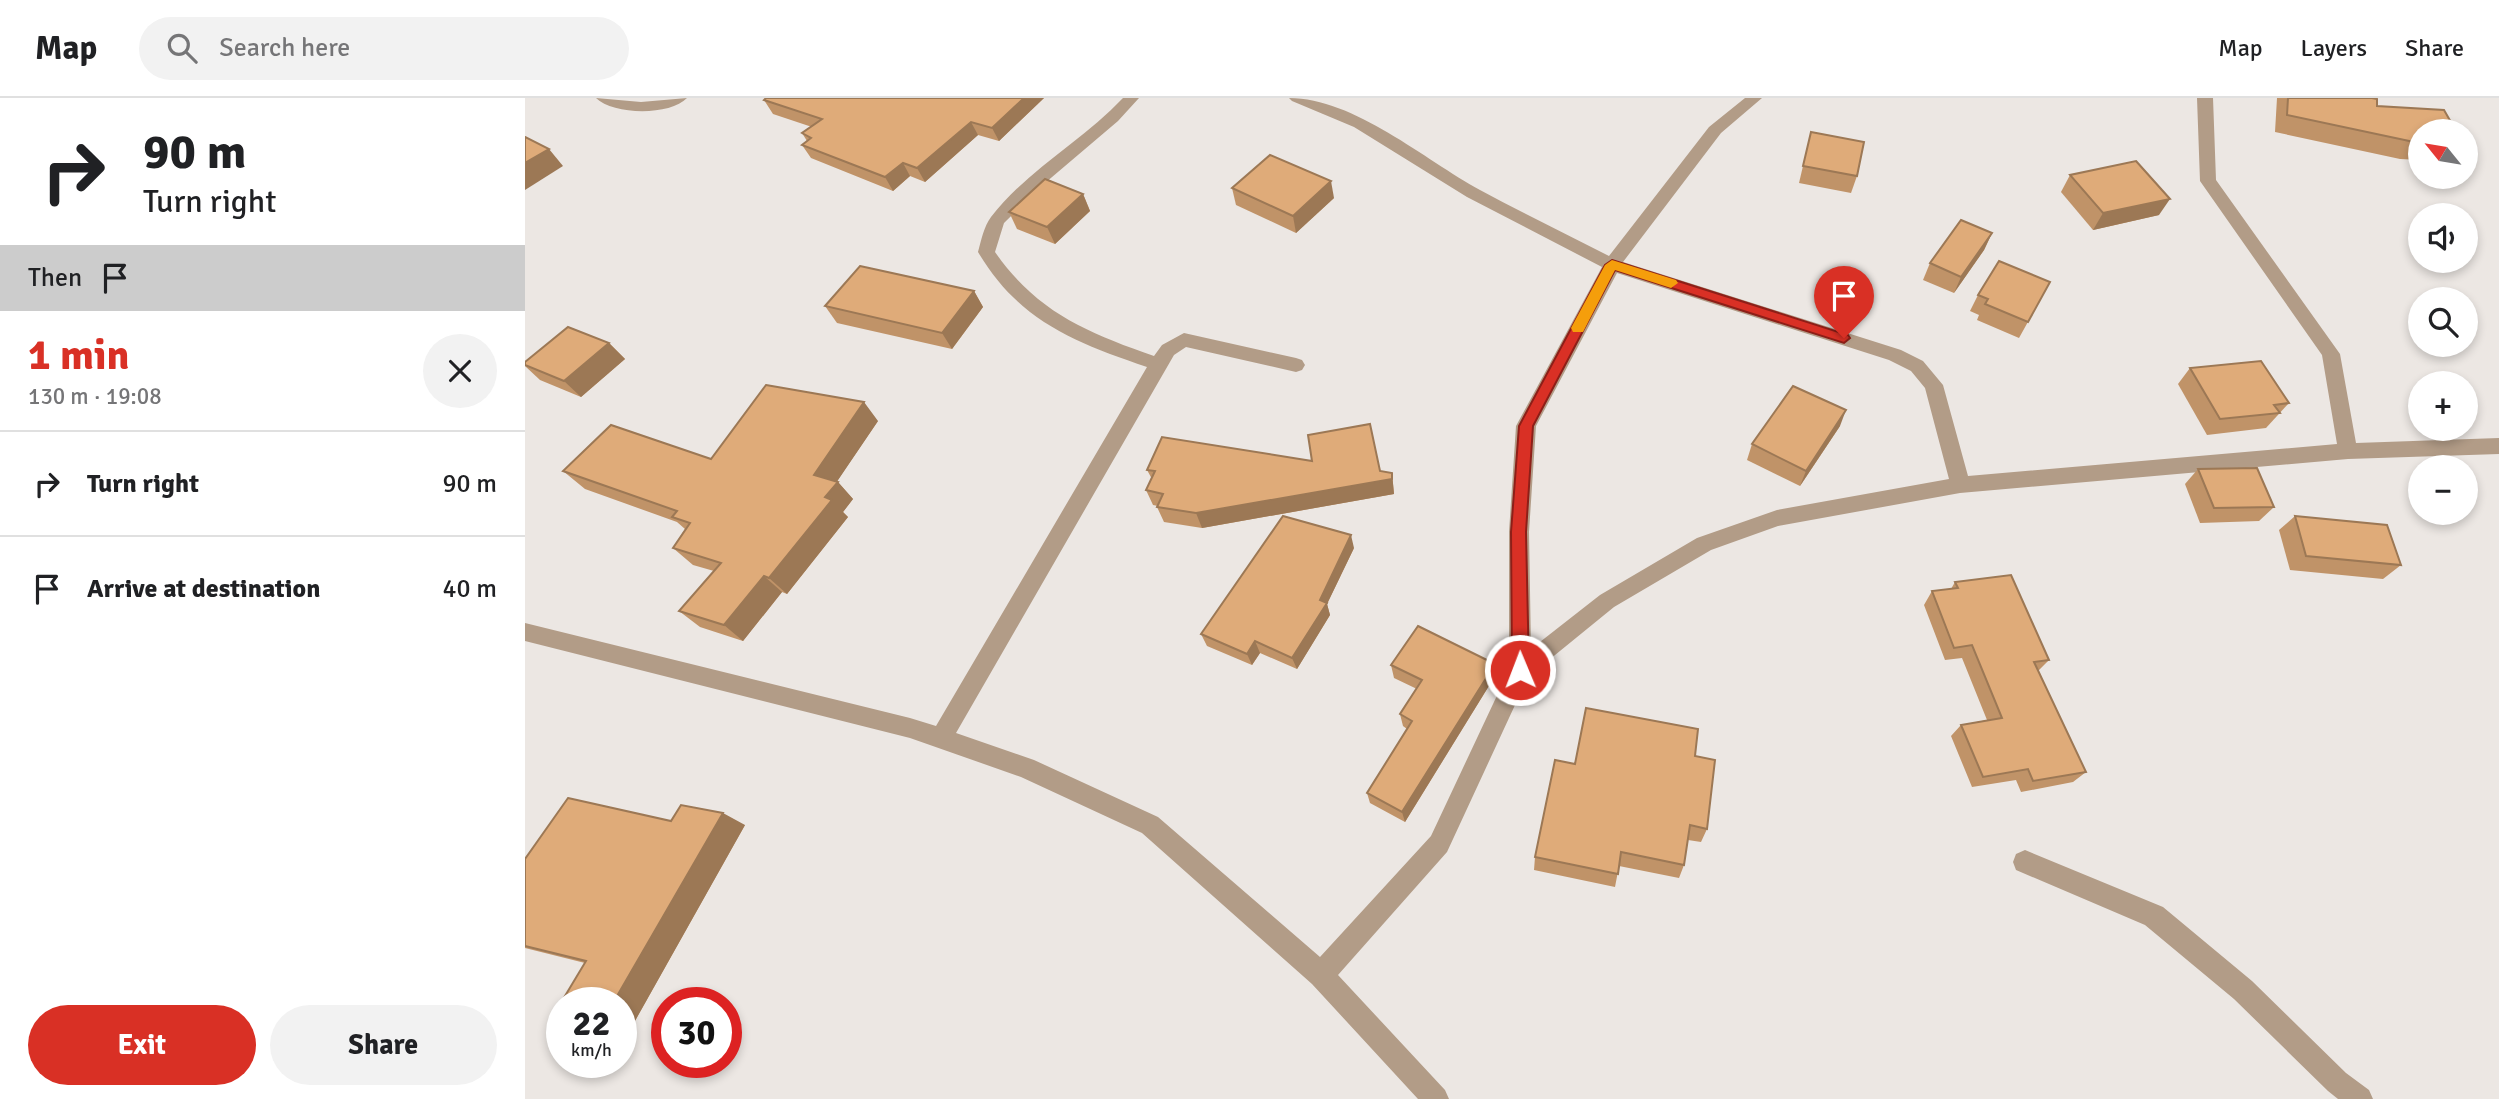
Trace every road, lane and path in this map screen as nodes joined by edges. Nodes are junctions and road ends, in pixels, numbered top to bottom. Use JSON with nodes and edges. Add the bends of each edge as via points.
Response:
{"nodes":[{"id":1,"x":604,"y":98,"type":"edge"},
{"id":2,"x":679,"y":98,"type":"edge"},
{"id":3,"x":1131,"y":98,"type":"edge"},
{"id":4,"x":1297,"y":98,"type":"edge"},
{"id":5,"x":1754,"y":98,"type":"edge"},
{"id":6,"x":2205,"y":98,"type":"edge"},
{"id":7,"x":1612,"y":265,"type":"junction"},
{"id":8,"x":1158,"y":365,"type":"junction"},
{"id":9,"x":1296,"y":365,"type":"dead end"},
{"id":10,"x":2499,"y":446,"type":"edge"},
{"id":11,"x":2349,"y":451,"type":"junction"},
{"id":12,"x":1960,"y":485,"type":"junction"},
{"id":13,"x":525,"y":632,"type":"edge"},
{"id":14,"x":1520,"y":670,"type":"junction"},
{"id":15,"x":940,"y":738,"type":"junction"},
{"id":16,"x":2025,"y":862,"type":"dead end"},
{"id":17,"x":1321,"y":975,"type":"junction"},
{"id":18,"x":1436,"y":1099,"type":"edge"},
{"id":19,"x":2360,"y":1099,"type":"edge"}],
"edges":[{"from":1,"to":2,"type":"street","via":[[625,107],[666,104]]},
{"from":3,"to":8,"type":"street","via":[[997,221],[986,253],[1025,302],[1074,335]]},
{"from":4,"to":7,"type":"street","via":[[1359,124],[1473,192]]},
{"from":5,"to":7,"type":"street","via":[[1715,130]]},
{"from":6,"to":11,"type":"street","via":[[2208,181],[2331,354]]},
{"from":7,"to":12,"type":"street","via":[[1805,325],[1917,366],[1934,385]]},
{"from":7,"to":14,"type":"street","via":[[1526,426],[1519,532]]},
{"from":8,"to":9,"type":"street","via":[[1168,350],[1184,340]]},
{"from":8,"to":15,"type":"street"},
{"from":10,"to":11,"type":"street"},
{"from":11,"to":12,"type":"street"},
{"from":12,"to":14,"type":"street","via":[[1777,518],[1704,544],[1607,601]]},
{"from":13,"to":15,"type":"street"},
{"from":14,"to":17,"type":"street","via":[[1439,844]]},
{"from":15,"to":17,"type":"street","via":[[1026,768],[1150,825]]},
{"from":16,"to":19,"type":"street","via":[[2154,916],[2201,952]]},
{"from":17,"to":18,"type":"street"}]}
